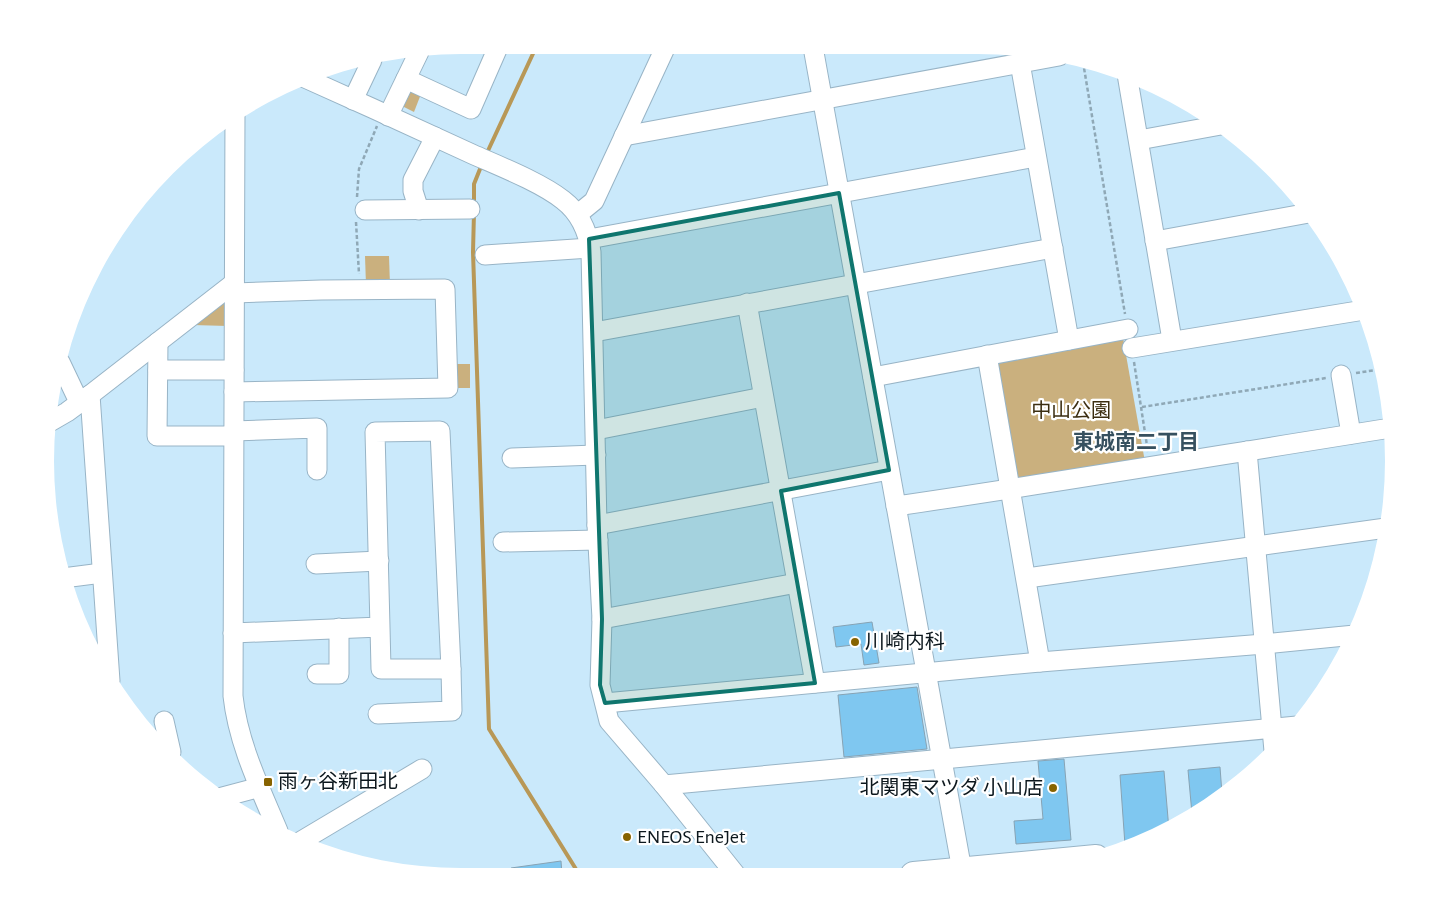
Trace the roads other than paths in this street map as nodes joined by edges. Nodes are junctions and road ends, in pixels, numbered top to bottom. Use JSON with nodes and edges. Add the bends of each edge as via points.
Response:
{"nodes":[{"id":1,"x":495,"y":54,"type":"edge"},
{"id":2,"x":662,"y":54,"type":"edge"},
{"id":3,"x":814,"y":54,"type":"edge"},
{"id":4,"x":417,"y":56,"type":"edge"},
{"id":5,"x":1042,"y":59,"type":"edge"},
{"id":6,"x":1020,"y":63,"type":"junction"},
{"id":7,"x":370,"y":65,"type":"edge"},
{"id":8,"x":406,"y":79,"type":"junction"},
{"id":9,"x":314,"y":82,"type":"edge"},
{"id":10,"x":1129,"y":83,"type":"edge"},
{"id":11,"x":823,"y":99,"type":"junction"},
{"id":12,"x":354,"y":100,"type":"junction"},
{"id":13,"x":388,"y":116,"type":"junction"},
{"id":14,"x":235,"y":122,"type":"edge"},
{"id":15,"x":1211,"y":127,"type":"edge"},
{"id":16,"x":624,"y":136,"type":"junction"},
{"id":17,"x":434,"y":137,"type":"junction"},
{"id":18,"x":1139,"y":140,"type":"junction"},
{"id":19,"x":1036,"y":157,"type":"junction"},
{"id":20,"x":839,"y":193,"type":"junction"},
{"id":21,"x":470,"y":209,"type":"dead end"},
{"id":22,"x":365,"y":210,"type":"dead end"},
{"id":23,"x":419,"y":210,"type":"junction"},
{"id":24,"x":578,"y":214,"type":"junction"},
{"id":25,"x":1302,"y":214,"type":"edge"},
{"id":26,"x":1155,"y":241,"type":"junction"},
{"id":27,"x":590,"y":244,"type":"junction"},
{"id":28,"x":1053,"y":248,"type":"junction"},
{"id":29,"x":485,"y":255,"type":"dead end"},
{"id":30,"x":856,"y":283,"type":"junction"},
{"id":31,"x":234,"y":288,"type":"junction"},
{"id":32,"x":747,"y":303,"type":"junction"},
{"id":33,"x":1356,"y":311,"type":"edge"},
{"id":34,"x":1128,"y":329,"type":"road end"},
{"id":35,"x":594,"y":332,"type":"junction"},
{"id":36,"x":1069,"y":340,"type":"junction"},
{"id":37,"x":1172,"y":340,"type":"junction"},
{"id":38,"x":158,"y":342,"type":"junction"},
{"id":39,"x":1132,"y":348,"type":"road end"},
{"id":40,"x":987,"y":355,"type":"junction"},
{"id":41,"x":65,"y":370,"type":"edge"},
{"id":42,"x":158,"y":370,"type":"junction"},
{"id":43,"x":234,"y":370,"type":"junction"},
{"id":44,"x":1342,"y":375,"type":"road end"},
{"id":45,"x":873,"y":377,"type":"junction"},
{"id":46,"x":234,"y":392,"type":"junction"},
{"id":47,"x":763,"y":397,"type":"junction"},
{"id":48,"x":84,"y":399,"type":"junction"},
{"id":49,"x":56,"y":417,"type":"edge"},
{"id":50,"x":1384,"y":429,"type":"edge"},
{"id":51,"x":596,"y":430,"type":"junction"},
{"id":52,"x":233,"y":434,"type":"junction"},
{"id":53,"x":1351,"y":434,"type":"junction"},
{"id":54,"x":1247,"y":451,"type":"junction"},
{"id":55,"x":596,"y":455,"type":"junction"},
{"id":56,"x":512,"y":458,"type":"dead end"},
{"id":57,"x":317,"y":470,"type":"dead end"},
{"id":58,"x":890,"y":470,"type":"junction"},
{"id":59,"x":1010,"y":490,"type":"junction"},
{"id":60,"x":781,"y":491,"type":"junction"},
{"id":61,"x":896,"y":506,"type":"junction"},
{"id":62,"x":1379,"y":529,"type":"edge"},
{"id":63,"x":598,"y":532,"type":"junction"},
{"id":64,"x":503,"y":542,"type":"dead end"},
{"id":65,"x":1256,"y":546,"type":"junction"},
{"id":66,"x":378,"y":561,"type":"junction"},
{"id":67,"x":316,"y":564,"type":"dead end"},
{"id":68,"x":102,"y":573,"type":"junction"},
{"id":69,"x":71,"y":577,"type":"edge"},
{"id":70,"x":1027,"y":578,"type":"junction"},
{"id":71,"x":797,"y":583,"type":"junction"},
{"id":72,"x":602,"y":619,"type":"junction"},
{"id":73,"x":380,"y":627,"type":"junction"},
{"id":74,"x":339,"y":628,"type":"junction"},
{"id":75,"x":233,"y":633,"type":"junction"},
{"id":76,"x":1345,"y":636,"type":"edge"},
{"id":77,"x":1264,"y":644,"type":"junction"},
{"id":78,"x":1040,"y":662,"type":"junction"},
{"id":79,"x":109,"y":666,"type":"edge"},
{"id":80,"x":451,"y":669,"type":"junction"},
{"id":81,"x":317,"y":674,"type":"dead end"},
{"id":82,"x":926,"y":674,"type":"junction"},
{"id":83,"x":815,"y":683,"type":"junction"},
{"id":84,"x":605,"y":703,"type":"junction"},
{"id":85,"x":378,"y":714,"type":"dead end"},
{"id":86,"x":164,"y":721,"type":"dead end"},
{"id":87,"x":1287,"y":727,"type":"edge"},
{"id":88,"x":1272,"y":728,"type":"junction"},
{"id":89,"x":1273,"y":741,"type":"edge"},
{"id":90,"x":169,"y":745,"type":"edge"},
{"id":91,"x":941,"y":758,"type":"junction"},
{"id":92,"x":422,"y":769,"type":"dead end"},
{"id":93,"x":664,"y":785,"type":"junction"},
{"id":94,"x":260,"y":787,"type":"junction"},
{"id":95,"x":229,"y":795,"type":"edge"},
{"id":96,"x":275,"y":823,"type":"edge"},
{"id":97,"x":307,"y":838,"type":"edge"},
{"id":98,"x":730,"y":868,"type":"edge"},
{"id":99,"x":962,"y":868,"type":"edge"}],
"edges":[{"from":1,"to":8,"type":"street","via":[[471,109]]},
{"from":2,"to":16,"type":"street"},
{"from":3,"to":11,"type":"street"},
{"from":4,"to":8,"type":"street"},
{"from":5,"to":6,"type":"street"},
{"from":6,"to":11,"type":"street"},
{"from":6,"to":19,"type":"street"},
{"from":7,"to":12,"type":"street"},
{"from":8,"to":13,"type":"street"},
{"from":9,"to":12,"type":"street"},
{"from":10,"to":18,"type":"street"},
{"from":11,"to":16,"type":"street"},
{"from":11,"to":20,"type":"street"},
{"from":12,"to":13,"type":"street"},
{"from":13,"to":17,"type":"street"},
{"from":14,"to":31,"type":"street"},
{"from":15,"to":18,"type":"street"},
{"from":16,"to":24,"type":"street","via":[[594,200]]},
{"from":17,"to":23,"type":"street","via":[[413,180]]},
{"from":17,"to":24,"type":"street","via":[[548,190]]},
{"from":18,"to":26,"type":"street"},
{"from":19,"to":20,"type":"street"},
{"from":19,"to":28,"type":"street"},
{"from":20,"to":27,"type":"street"},
{"from":20,"to":30,"type":"street"},
{"from":21,"to":23,"type":"street"},
{"from":22,"to":23,"type":"street"},
{"from":24,"to":27,"type":"street"},
{"from":25,"to":26,"type":"street"},
{"from":26,"to":37,"type":"street"},
{"from":27,"to":29,"type":"street"},
{"from":27,"to":35,"type":"street"},
{"from":28,"to":30,"type":"street"},
{"from":28,"to":36,"type":"street"},
{"from":30,"to":32,"type":"street"},
{"from":30,"to":45,"type":"street"},
{"from":31,"to":38,"type":"street"},
{"from":31,"to":43,"type":"street"},
{"from":31,"to":46,"type":"street","via":[[445,289],[448,388]]},
{"from":32,"to":35,"type":"street"},
{"from":32,"to":47,"type":"street"},
{"from":33,"to":37,"type":"street"},
{"from":34,"to":36,"type":"street"},
{"from":35,"to":51,"type":"street"},
{"from":36,"to":40,"type":"street"},
{"from":37,"to":39,"type":"street"},
{"from":38,"to":42,"type":"street"},
{"from":38,"to":48,"type":"street"},
{"from":40,"to":45,"type":"street"},
{"from":40,"to":59,"type":"street"},
{"from":41,"to":48,"type":"street"},
{"from":42,"to":43,"type":"street"},
{"from":42,"to":52,"type":"street","via":[[157,436]]},
{"from":43,"to":46,"type":"street"},
{"from":44,"to":53,"type":"street"},
{"from":45,"to":58,"type":"street"},
{"from":46,"to":52,"type":"street"},
{"from":47,"to":51,"type":"street"},
{"from":47,"to":60,"type":"street"},
{"from":48,"to":49,"type":"street"},
{"from":48,"to":68,"type":"street"},
{"from":50,"to":53,"type":"street"},
{"from":51,"to":55,"type":"street"},
{"from":52,"to":57,"type":"street","via":[[317,428]]},
{"from":52,"to":75,"type":"street"},
{"from":53,"to":54,"type":"street"},
{"from":54,"to":59,"type":"street"},
{"from":54,"to":65,"type":"street"},
{"from":55,"to":56,"type":"street"},
{"from":55,"to":63,"type":"street"},
{"from":58,"to":60,"type":"street"},
{"from":58,"to":61,"type":"street"},
{"from":59,"to":61,"type":"street"},
{"from":59,"to":70,"type":"street"},
{"from":60,"to":63,"type":"street"},
{"from":60,"to":71,"type":"street"},
{"from":61,"to":82,"type":"street"},
{"from":62,"to":65,"type":"street"},
{"from":63,"to":64,"type":"street"},
{"from":63,"to":72,"type":"street"},
{"from":65,"to":70,"type":"street"},
{"from":65,"to":77,"type":"street"},
{"from":66,"to":67,"type":"street"},
{"from":66,"to":73,"type":"street"},
{"from":66,"to":80,"type":"street","via":[[375,432],[440,431]]},
{"from":68,"to":69,"type":"street"},
{"from":68,"to":79,"type":"street"},
{"from":70,"to":78,"type":"street"},
{"from":71,"to":72,"type":"street"},
{"from":71,"to":83,"type":"street"},
{"from":72,"to":84,"type":"street","via":[[600,685]]},
{"from":73,"to":74,"type":"street"},
{"from":73,"to":80,"type":"street","via":[[381,669]]},
{"from":74,"to":75,"type":"street"},
{"from":74,"to":81,"type":"street","via":[[339,674]]},
{"from":75,"to":94,"type":"street","via":[[232,696],[235,715]]},
{"from":76,"to":77,"type":"street"},
{"from":77,"to":78,"type":"street"},
{"from":77,"to":88,"type":"street"},
{"from":78,"to":82,"type":"street"},
{"from":80,"to":85,"type":"street","via":[[452,711]]},
{"from":82,"to":83,"type":"street"},
{"from":82,"to":91,"type":"street"},
{"from":83,"to":84,"type":"street"},
{"from":84,"to":93,"type":"street","via":[[609,721]]},
{"from":86,"to":90,"type":"street"},
{"from":87,"to":88,"type":"street"},
{"from":88,"to":89,"type":"street"},
{"from":88,"to":91,"type":"street"},
{"from":91,"to":93,"type":"street"},
{"from":91,"to":99,"type":"street"},
{"from":92,"to":97,"type":"street"},
{"from":93,"to":98,"type":"street"},
{"from":94,"to":95,"type":"street"},
{"from":94,"to":96,"type":"street"}]}
